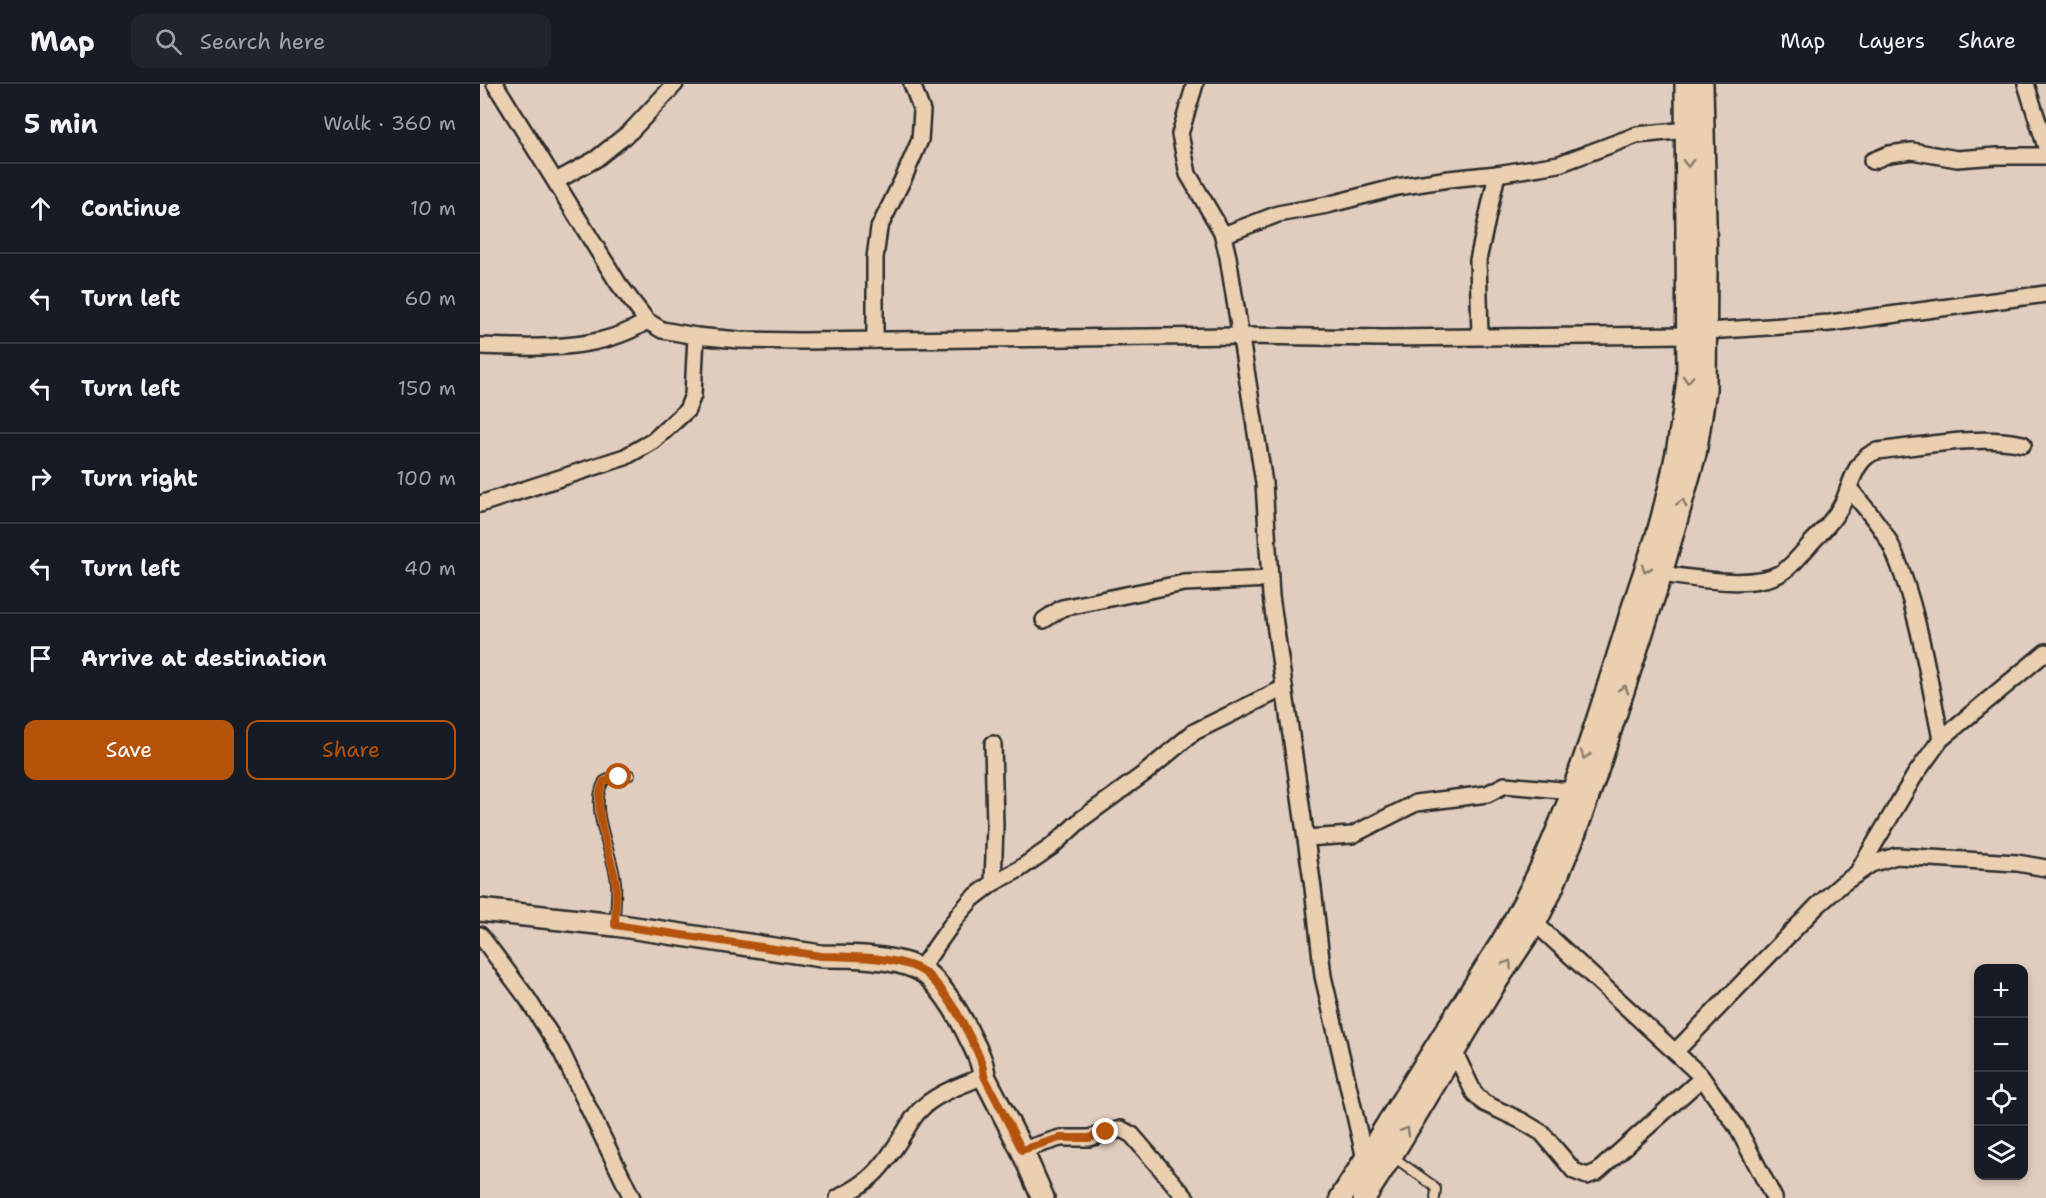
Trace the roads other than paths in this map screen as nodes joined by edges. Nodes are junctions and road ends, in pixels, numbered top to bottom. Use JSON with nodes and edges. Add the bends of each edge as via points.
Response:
{"nodes":[{"id":1,"x":495,"y":84,"type":"edge"},
{"id":2,"x":675,"y":84,"type":"edge"},
{"id":3,"x":912,"y":84,"type":"edge"},
{"id":4,"x":1195,"y":84,"type":"edge"},
{"id":5,"x":1686,"y":84,"type":"edge"},
{"id":6,"x":1702,"y":84,"type":"edge"},
{"id":7,"x":2026,"y":84,"type":"edge"},
{"id":8,"x":1687,"y":130,"type":"junction"},
{"id":9,"x":2046,"y":147,"type":"edge"},
{"id":10,"x":2046,"y":156,"type":"edge"},
{"id":11,"x":1872,"y":161,"type":"dead end"},
{"id":12,"x":1497,"y":174,"type":"junction"},
{"id":13,"x":556,"y":181,"type":"junction"},
{"id":14,"x":1222,"y":235,"type":"junction"},
{"id":15,"x":2046,"y":294,"type":"edge"},
{"id":16,"x":647,"y":321,"type":"junction"},
{"id":17,"x":1697,"y":333,"type":"junction"},
{"id":18,"x":696,"y":336,"type":"junction"},
{"id":19,"x":1240,"y":336,"type":"junction"},
{"id":20,"x":1480,"y":336,"type":"junction"},
{"id":21,"x":875,"y":340,"type":"junction"},
{"id":22,"x":480,"y":346,"type":"edge"},
{"id":23,"x":2023,"y":444,"type":"dead end"},
{"id":24,"x":1849,"y":488,"type":"junction"},
{"id":25,"x":480,"y":504,"type":"edge"},
{"id":26,"x":1661,"y":574,"type":"junction"},
{"id":27,"x":1270,"y":579,"type":"junction"},
{"id":28,"x":1044,"y":620,"type":"dead end"},
{"id":29,"x":2046,"y":652,"type":"edge"},
{"id":30,"x":1284,"y":688,"type":"junction"},
{"id":31,"x":1941,"y":739,"type":"junction"},
{"id":32,"x":993,"y":744,"type":"dead end"},
{"id":33,"x":630,"y":775,"type":"dead end"},
{"id":34,"x":1572,"y":791,"type":"junction"},
{"id":35,"x":1306,"y":838,"type":"junction"},
{"id":36,"x":2046,"y":868,"type":"edge"},
{"id":37,"x":1858,"y":873,"type":"junction"},
{"id":38,"x":993,"y":883,"type":"junction"},
{"id":39,"x":480,"y":910,"type":"edge"},
{"id":40,"x":1535,"y":923,"type":"junction"},
{"id":41,"x":615,"y":925,"type":"junction"},
{"id":42,"x":480,"y":935,"type":"edge"},
{"id":43,"x":920,"y":969,"type":"junction"},
{"id":44,"x":1454,"y":1051,"type":"junction"},
{"id":45,"x":1675,"y":1052,"type":"junction"},
{"id":46,"x":984,"y":1076,"type":"junction"},
{"id":47,"x":1702,"y":1078,"type":"junction"},
{"id":48,"x":1022,"y":1150,"type":"junction"},
{"id":49,"x":1391,"y":1156,"type":"junction"},
{"id":50,"x":1365,"y":1159,"type":"junction"},
{"id":51,"x":1366,"y":1197,"type":"edge"},
{"id":52,"x":632,"y":1198,"type":"edge"},
{"id":53,"x":838,"y":1198,"type":"edge"},
{"id":54,"x":1042,"y":1198,"type":"edge"},
{"id":55,"x":1186,"y":1198,"type":"edge"},
{"id":56,"x":1341,"y":1198,"type":"edge"},
{"id":57,"x":1435,"y":1198,"type":"edge"},
{"id":58,"x":1774,"y":1198,"type":"edge"}],
"edges":[{"from":1,"to":13,"type":"street"},
{"from":2,"to":13,"type":"street","via":[[631,131],[596,159]]},
{"from":3,"to":21,"type":"street","via":[[922,111],[920,140],[879,228]]},
{"from":4,"to":14,"type":"street","via":[[1180,134],[1188,174]]},
{"from":5,"to":8,"type":"main road"},
{"from":6,"to":17,"type":"main road"},
{"from":7,"to":9,"type":"street"},
{"from":8,"to":12,"type":"street","via":[[1637,135],[1559,164]]},
{"from":8,"to":17,"type":"main road","one_way":true},
{"from":10,"to":11,"type":"street","via":[[1957,159],[1912,151],[1889,153]]},
{"from":12,"to":14,"type":"street","via":[[1396,187],[1278,214]]},
{"from":12,"to":20,"type":"street","via":[[1478,260]]},
{"from":13,"to":16,"type":"street","via":[[618,283]]},
{"from":14,"to":19,"type":"street"},
{"from":15,"to":17,"type":"street","via":[[1830,323]]},
{"from":16,"to":18,"type":"street","via":[[663,330]]},
{"from":16,"to":22,"type":"street","via":[[632,331],[600,340],[566,345]]},
{"from":17,"to":20,"type":"street"},
{"from":26,"to":17,"type":"main road","one_way":true,"via":[[1695,454],[1705,390]]},
{"from":17,"to":34,"type":"main road","one_way":true,"via":[[1675,467],[1656,538]]},
{"from":18,"to":21,"type":"street","via":[[739,340]]},
{"from":18,"to":25,"type":"street","via":[[693,395],[687,410],[653,441],[625,457]]},
{"from":19,"to":20,"type":"street"},
{"from":19,"to":21,"type":"street"},
{"from":19,"to":27,"type":"street","via":[[1264,483]]},
{"from":23,"to":24,"type":"street","via":[[1973,441],[1877,451],[1866,454]]},
{"from":24,"to":26,"type":"street","via":[[1820,534],[1780,574],[1756,581],[1713,581]]},
{"from":24,"to":31,"type":"street","via":[[1894,550],[1913,606]]},
{"from":40,"to":26,"type":"main road","one_way":true,"via":[[1573,838]]},
{"from":27,"to":28,"type":"street","via":[[1184,583],[1062,608]]},
{"from":27,"to":30,"type":"street"},
{"from":29,"to":31,"type":"street"},
{"from":30,"to":35,"type":"street"},
{"from":30,"to":38,"type":"street","via":[[1194,732],[1051,847]]},
{"from":31,"to":37,"type":"street","via":[[1915,775]]},
{"from":32,"to":38,"type":"street"},
{"from":33,"to":41,"type":"lane","via":[[604,781],[599,795],[616,881]]},
{"from":34,"to":35,"type":"street","via":[[1505,785],[1487,794],[1416,803],[1352,835]]},
{"from":34,"to":50,"type":"main road","via":[[1520,912]]},
{"from":35,"to":50,"type":"street","via":[[1323,976]]},
{"from":36,"to":37,"type":"street","via":[[1896,856],[1870,864]]},
{"from":37,"to":45,"type":"street","via":[[1817,906]]},
{"from":38,"to":43,"type":"street","via":[[959,914]]},
{"from":39,"to":41,"type":"main road"},
{"from":44,"to":40,"type":"main road","one_way":true},
{"from":40,"to":45,"type":"street"},
{"from":41,"to":43,"type":"main road","via":[[821,956],[903,963]]},
{"from":42,"to":52,"type":"street","via":[[561,1051]]},
{"from":43,"to":46,"type":"main road","via":[[957,1012],[984,1066]]},
{"from":44,"to":47,"type":"street","via":[[1474,1093],[1484,1103],[1542,1133],[1575,1171],[1587,1176],[1597,1172]]},
{"from":49,"to":44,"type":"main road","one_way":true},
{"from":45,"to":47,"type":"street"},
{"from":46,"to":48,"type":"main road"},
{"from":46,"to":53,"type":"street","via":[[933,1099],[918,1111],[876,1173]]},
{"from":47,"to":58,"type":"street","via":[[1737,1127]]},
{"from":48,"to":54,"type":"main road"},
{"from":48,"to":55,"type":"street","via":[[1060,1138],[1089,1138],[1121,1129],[1132,1135]]},
{"from":49,"to":51,"type":"main road"},
{"from":49,"to":57,"type":"lane","via":[[1431,1184],[1436,1189]]},
{"from":50,"to":56,"type":"main road"}]}
